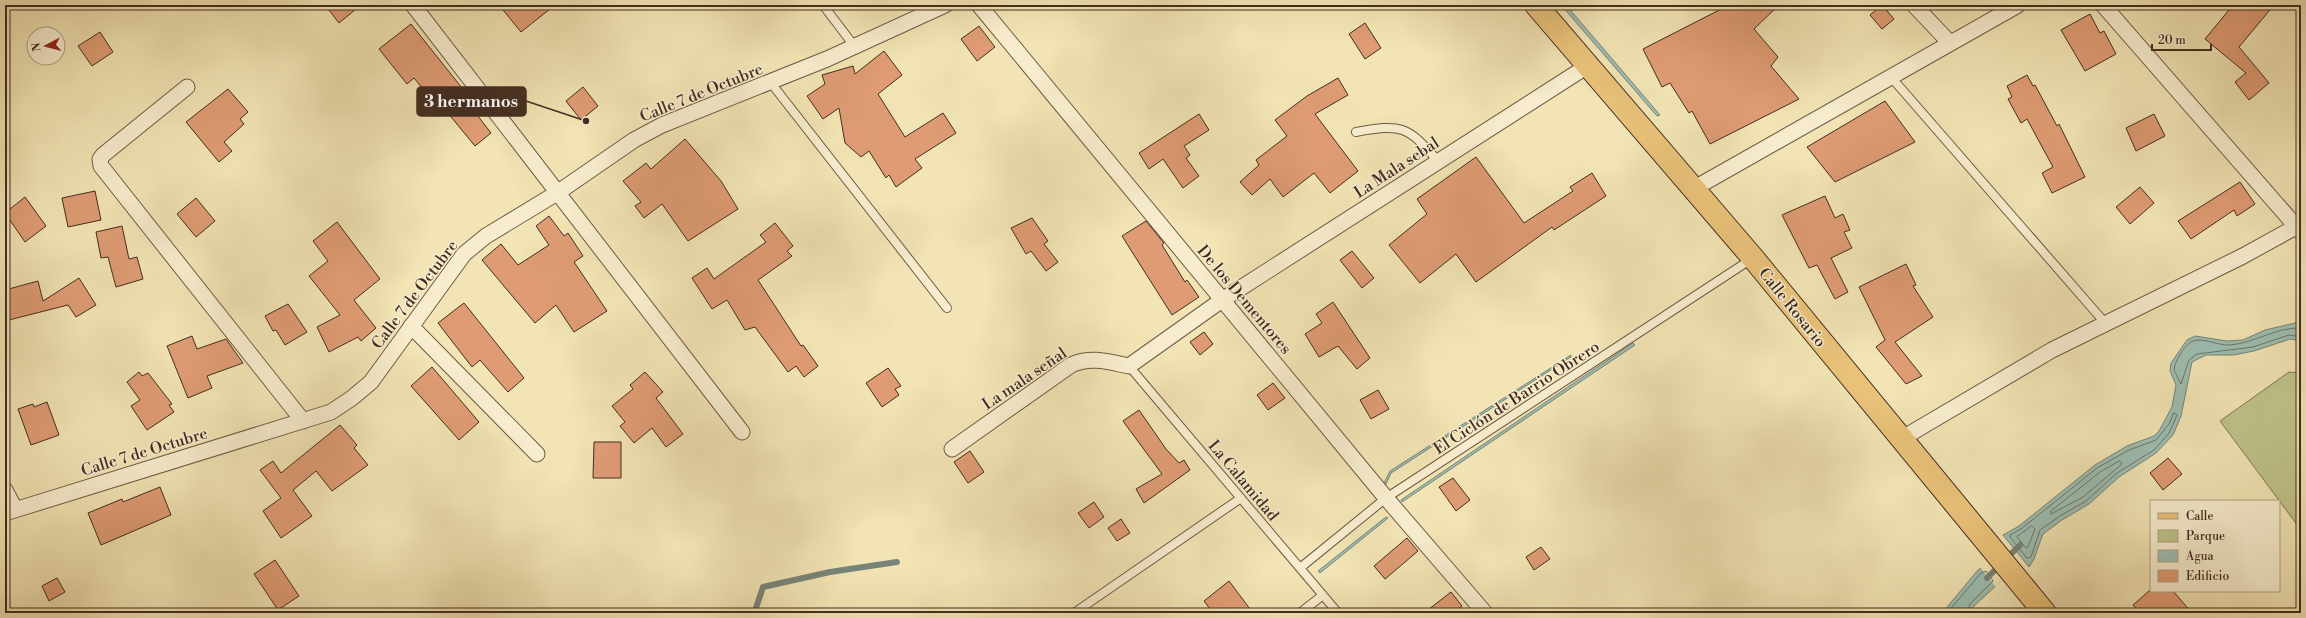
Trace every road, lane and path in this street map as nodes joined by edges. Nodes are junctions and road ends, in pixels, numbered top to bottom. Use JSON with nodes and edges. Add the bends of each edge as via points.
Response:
{"nodes":[{"id":1,"x":413,"y":5,"type":"edge"},
{"id":2,"x":823,"y":5,"type":"edge"},
{"id":3,"x":945,"y":5,"type":"edge"},
{"id":4,"x":979,"y":5,"type":"edge"},
{"id":5,"x":1536,"y":5,"type":"edge"},
{"id":6,"x":1914,"y":5,"type":"edge"},
{"id":7,"x":2018,"y":5,"type":"edge"},
{"id":8,"x":2103,"y":5,"type":"edge"},
{"id":9,"x":1950,"y":43,"type":"junction"},
{"id":10,"x":855,"y":47,"type":"junction"},
{"id":11,"x":1589,"y":65,"type":"junction"},
{"id":12,"x":1891,"y":77,"type":"junction"},
{"id":13,"x":772,"y":83,"type":"junction"},
{"id":14,"x":188,"y":87,"type":"dead end"},
{"id":15,"x":1356,"y":132,"type":"dead end"},
{"id":16,"x":1438,"y":161,"type":"junction"},
{"id":17,"x":1693,"y":189,"type":"junction"},
{"id":18,"x":557,"y":193,"type":"junction"},
{"id":19,"x":2299,"y":227,"type":"edge"},
{"id":20,"x":1753,"y":258,"type":"junction"},
{"id":21,"x":1222,"y":300,"type":"junction"},
{"id":22,"x":947,"y":308,"type":"dead end"},
{"id":23,"x":2106,"y":324,"type":"junction"},
{"id":24,"x":411,"y":326,"type":"junction"},
{"id":25,"x":1129,"y":366,"type":"junction"},
{"id":26,"x":303,"y":421,"type":"junction"},
{"id":27,"x":742,"y":432,"type":"dead end"},
{"id":28,"x":1901,"y":439,"type":"junction"},
{"id":29,"x":952,"y":449,"type":"dead end"},
{"id":30,"x":537,"y":454,"type":"dead end"},
{"id":31,"x":5,"y":490,"type":"edge"},
{"id":32,"x":1241,"y":498,"type":"junction"},
{"id":33,"x":1386,"y":498,"type":"junction"},
{"id":34,"x":10,"y":511,"type":"edge"},
{"id":35,"x":1300,"y":568,"type":"junction"},
{"id":36,"x":1323,"y":595,"type":"junction"},
{"id":37,"x":1074,"y":613,"type":"edge"},
{"id":38,"x":1300,"y":613,"type":"edge"},
{"id":39,"x":1338,"y":613,"type":"edge"},
{"id":40,"x":1485,"y":613,"type":"edge"},
{"id":41,"x":2045,"y":613,"type":"edge"}],
"edges":[{"from":1,"to":18,"type":"street"},
{"from":2,"to":10,"type":"lane"},
{"from":3,"to":10,"type":"street","name":"Calle 7 de Octubre"},
{"from":4,"to":21,"type":"street","name":"De los Dementores"},
{"from":5,"to":11,"type":"main road","name":"Calle Rosario"},
{"from":6,"to":9,"type":"street"},
{"from":7,"to":9,"type":"street"},
{"from":8,"to":19,"type":"street"},
{"from":9,"to":12,"type":"street"},
{"from":10,"to":13,"type":"street","name":"Calle 7 de Octubre"},
{"from":11,"to":16,"type":"street","name":"La Mala sebal"},
{"from":11,"to":17,"type":"main road","name":"Calle Rosario"},
{"from":12,"to":17,"type":"street"},
{"from":12,"to":23,"type":"lane"},
{"from":13,"to":18,"type":"street","name":"Calle 7 de Octubre","via":[[662,125],[634,140]]},
{"from":13,"to":22,"type":"lane"},
{"from":14,"to":26,"type":"street","via":[[102,155],[100,166]]},
{"from":15,"to":16,"type":"lane","via":[[1383,127],[1402,129],[1422,141]]},
{"from":16,"to":21,"type":"street","name":"La Mala sebal"},
{"from":17,"to":20,"type":"main road","name":"Calle Rosario"},
{"from":18,"to":24,"type":"street","name":"Calle 7 de Octubre","via":[[474,244]]},
{"from":18,"to":27,"type":"street"},
{"from":19,"to":23,"type":"street"},
{"from":20,"to":28,"type":"main road","name":"Calle Rosario"},
{"from":20,"to":33,"type":"lane","name":"El Ciclón de Barrio Obrero"},
{"from":21,"to":25,"type":"street"},
{"from":21,"to":33,"type":"street","name":"De los Dementores"},
{"from":23,"to":28,"type":"street","via":[[2052,350]]},
{"from":24,"to":26,"type":"street","name":"Calle 7 de Octubre","via":[[371,382],[330,412]]},
{"from":24,"to":30,"type":"street"},
{"from":25,"to":29,"type":"street","name":"La mala señal","via":[[1092,359],[1080,360]]},
{"from":25,"to":32,"type":"lane","name":"La Calamidad"},
{"from":26,"to":34,"type":"street","name":"Calle 7 de Octubre"},
{"from":28,"to":41,"type":"main road","name":"Calle Rosario"},
{"from":31,"to":34,"type":"street"},
{"from":32,"to":35,"type":"lane","name":"La Calamidad"},
{"from":32,"to":37,"type":"lane"},
{"from":33,"to":35,"type":"lane","name":"El Ciclón de Barrio Obrero"},
{"from":33,"to":40,"type":"street","name":"De los Dementores"},
{"from":35,"to":36,"type":"lane","name":"La Calamidad"},
{"from":36,"to":38,"type":"lane"},
{"from":36,"to":39,"type":"lane","name":"La Calamidad"}]}
